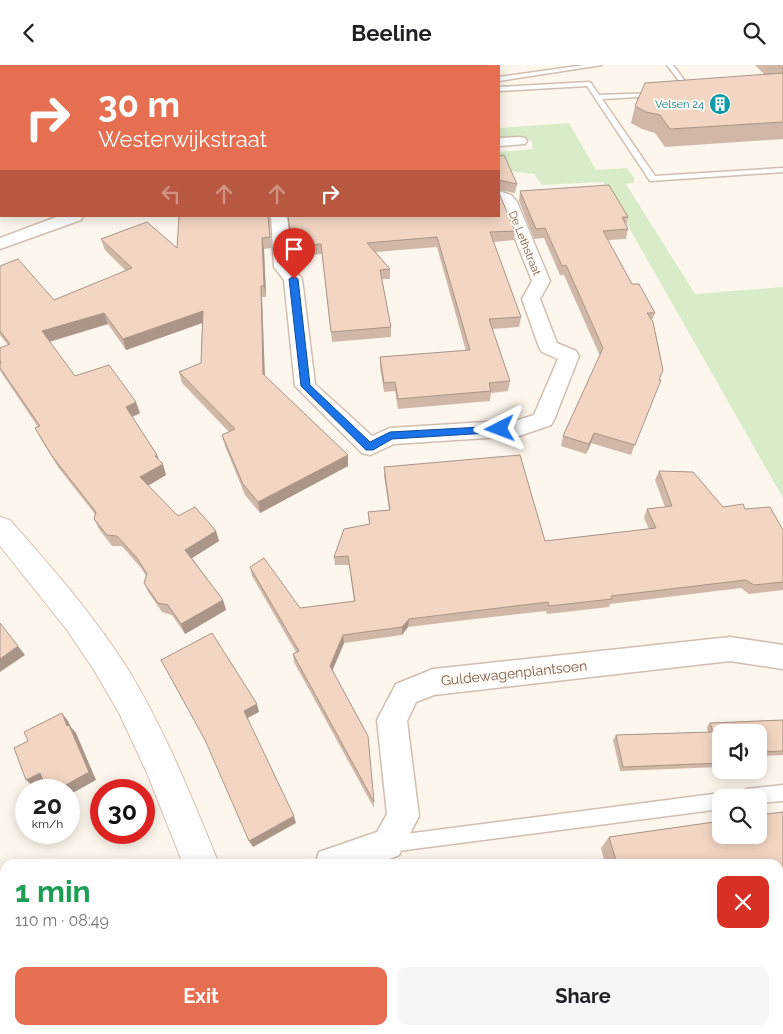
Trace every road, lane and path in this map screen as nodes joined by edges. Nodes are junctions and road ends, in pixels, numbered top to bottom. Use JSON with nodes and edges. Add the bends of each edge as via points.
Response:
{"nodes":[{"id":1,"x":599,"y":65,"type":"edge"},
{"id":2,"x":670,"y":65,"type":"edge"},
{"id":3,"x":500,"y":79,"type":"edge"},
{"id":4,"x":500,"y":89,"type":"edge"},
{"id":5,"x":682,"y":92,"type":"edge"},
{"id":6,"x":663,"y":93,"type":"edge"},
{"id":7,"x":597,"y":97,"type":"junction"},
{"id":8,"x":520,"y":141,"type":"dead end"},
{"id":9,"x":500,"y":142,"type":"edge"},
{"id":10,"x":783,"y":170,"type":"edge"},
{"id":11,"x":506,"y":197,"type":"edge"},
{"id":12,"x":72,"y":217,"type":"edge"},
{"id":13,"x":279,"y":217,"type":"edge"},
{"id":14,"x":0,"y":244,"type":"edge"},
{"id":15,"x":0,"y":527,"type":"edge"},
{"id":16,"x":783,"y":657,"type":"edge"},
{"id":17,"x":783,"y":793,"type":"edge"},
{"id":18,"x":767,"y":795,"type":"edge"},
{"id":19,"x":712,"y":802,"type":"edge"},
{"id":20,"x":388,"y":844,"type":"junction"},
{"id":21,"x":199,"y":859,"type":"edge"},
{"id":22,"x":345,"y":859,"type":"edge"}],
"edges":[{"from":1,"to":3,"type":"lane"},
{"from":2,"to":5,"type":"lane","via":[[691,92]]},
{"from":4,"to":7,"type":"lane","via":[[589,84]]},
{"from":6,"to":7,"type":"lane"},
{"from":7,"to":10,"type":"lane","via":[[653,179]]},
{"from":8,"to":9,"type":"street"},
{"from":11,"to":13,"type":"street","name":"De Lethstraat","via":[[541,281],[531,299],[549,347],[569,356],[543,420],[519,428],[390,435],[370,447],[305,386],[294,279],[283,267]]},
{"from":12,"to":14,"type":"street"},
{"from":15,"to":21,"type":"street","via":[[86,633],[118,681],[159,763]]},
{"from":16,"to":20,"type":"street","name":"Guldewagenplantsoen","via":[[730,649],[434,682],[406,693],[392,719],[403,816]]},
{"from":17,"to":18,"type":"lane"},
{"from":19,"to":20,"type":"lane"},
{"from":20,"to":22,"type":"street"}]}
